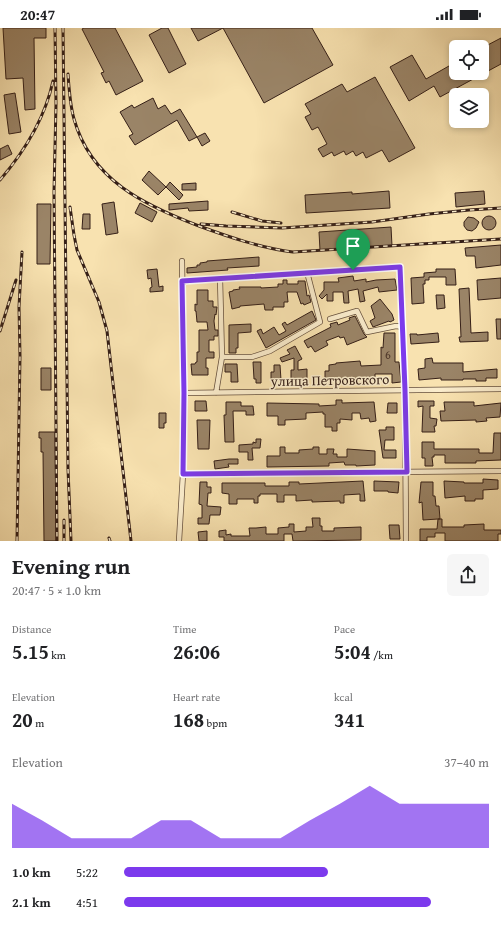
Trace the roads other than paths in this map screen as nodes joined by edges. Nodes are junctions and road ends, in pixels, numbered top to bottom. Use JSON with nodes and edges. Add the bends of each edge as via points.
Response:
{"nodes":[{"id":1,"x":182,"y":261,"type":"dead end"},
{"id":2,"x":306,"y":272,"type":"junction"},
{"id":3,"x":220,"y":278,"type":"junction"},
{"id":4,"x":182,"y":281,"type":"junction"},
{"id":5,"x":330,"y":319,"type":"dead end"},
{"id":6,"x":403,"y":327,"type":"junction"},
{"id":7,"x":222,"y":357,"type":"junction"},
{"id":8,"x":501,"y":389,"type":"edge"},
{"id":9,"x":405,"y":390,"type":"junction"},
{"id":10,"x":184,"y":393,"type":"junction"},
{"id":11,"x":216,"y":393,"type":"junction"},
{"id":12,"x":501,"y":471,"type":"edge"},
{"id":13,"x":407,"y":472,"type":"junction"},
{"id":14,"x":183,"y":474,"type":"junction"},
{"id":15,"x":179,"y":541,"type":"edge"},
{"id":16,"x":406,"y":541,"type":"edge"}],
"edges":[{"from":1,"to":4,"type":"street"},
{"from":2,"to":3,"type":"street"},
{"from":2,"to":6,"type":"street","via":[[400,267]]},
{"from":2,"to":7,"type":"street","via":[[320,322],[270,351],[252,357]]},
{"from":3,"to":4,"type":"street"},
{"from":3,"to":7,"type":"street"},
{"from":4,"to":10,"type":"street"},
{"from":5,"to":6,"type":"street","via":[[357,311],[367,332]]},
{"from":6,"to":9,"type":"street"},
{"from":7,"to":11,"type":"street"},
{"from":8,"to":9,"type":"street","name":"улица Петровского"},
{"from":9,"to":11,"type":"street","name":"улица Петровского"},
{"from":9,"to":13,"type":"street"},
{"from":10,"to":11,"type":"street","name":"улица Петровского"},
{"from":10,"to":14,"type":"street"},
{"from":12,"to":13,"type":"street"},
{"from":13,"to":14,"type":"street"},
{"from":13,"to":16,"type":"street"},
{"from":14,"to":15,"type":"street"}]}
